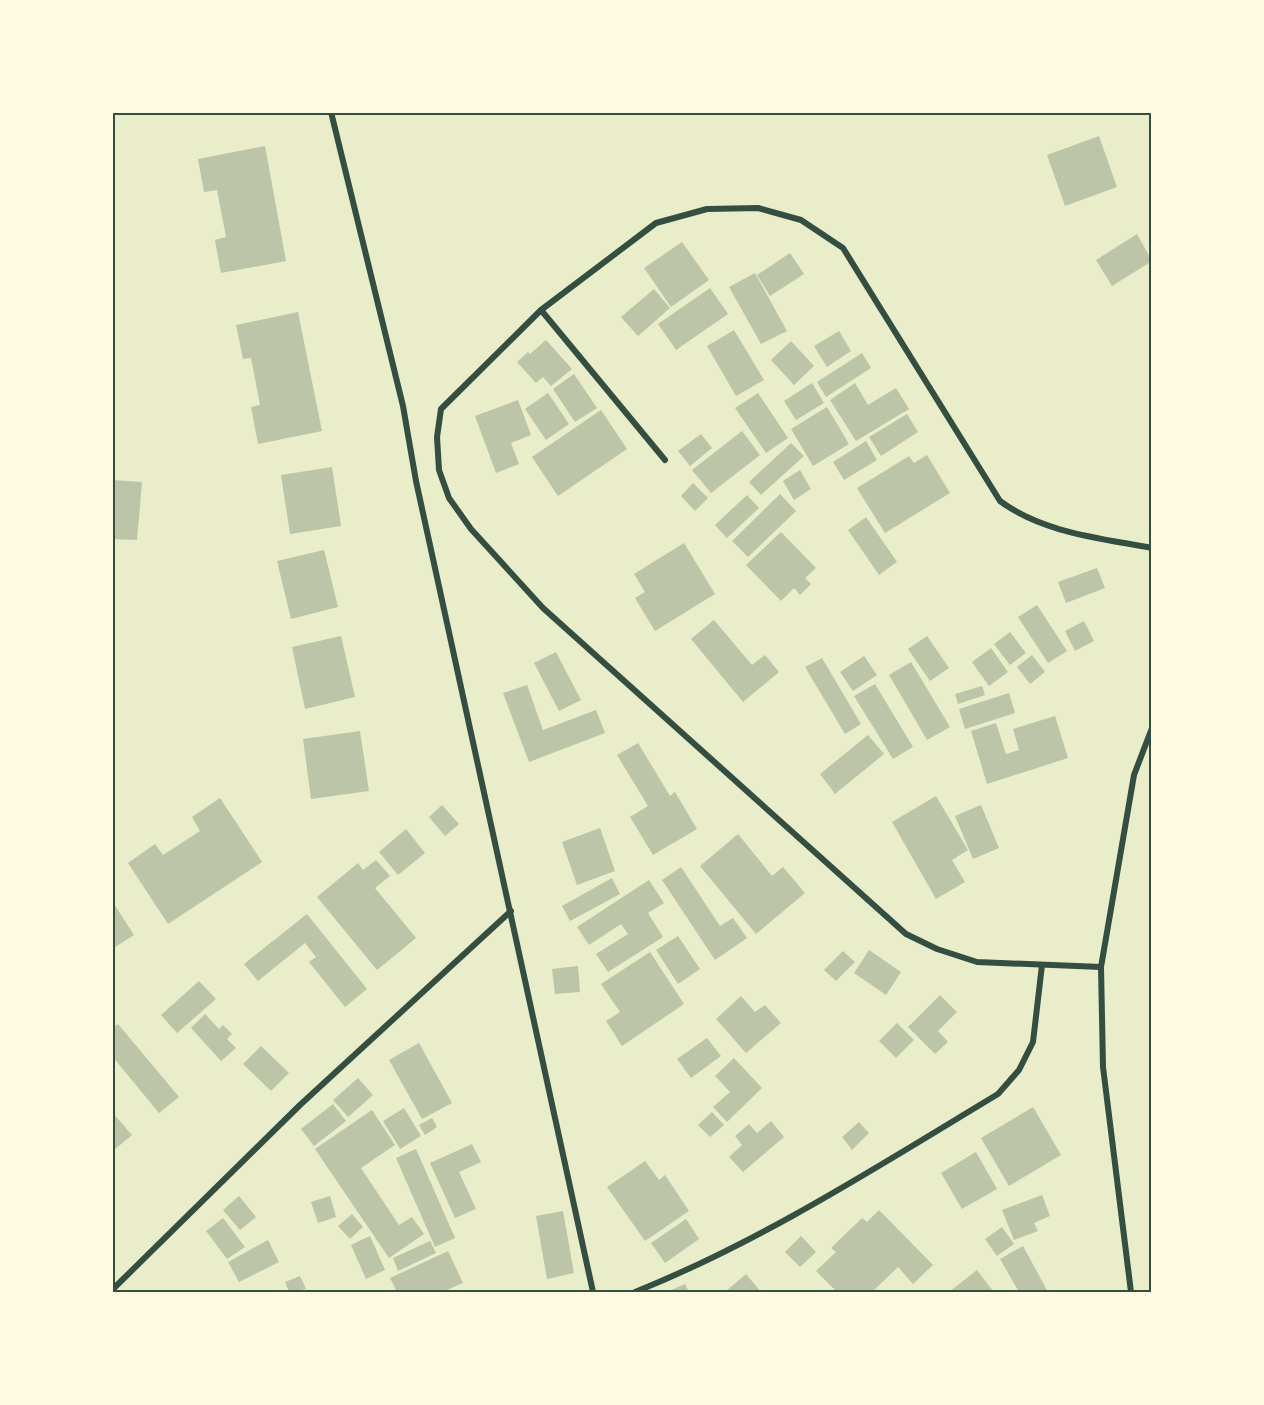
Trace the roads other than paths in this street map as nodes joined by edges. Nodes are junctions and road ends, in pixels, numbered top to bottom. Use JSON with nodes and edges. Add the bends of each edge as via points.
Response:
{"nodes":[{"id":1,"x":331,"y":112,"type":"edge"},
{"id":2,"x":541,"y":310,"type":"junction"},
{"id":3,"x":665,"y":460,"type":"dead end"},
{"id":4,"x":1152,"y":548,"type":"edge"},
{"id":5,"x":1152,"y":728,"type":"edge"},
{"id":6,"x":511,"y":911,"type":"junction"},
{"id":7,"x":1042,"y":965,"type":"junction"},
{"id":8,"x":1101,"y":967,"type":"junction"},
{"id":9,"x":112,"y":1290,"type":"edge"},
{"id":10,"x":593,"y":1293,"type":"edge"},
{"id":11,"x":635,"y":1293,"type":"edge"},
{"id":12,"x":1131,"y":1293,"type":"edge"}],
"edges":[{"from":1,"to":6,"type":"street","via":[[403,406]]},
{"from":2,"to":3,"type":"street"},
{"from":2,"to":4,"type":"street","via":[[656,224],[717,208],[758,208],[801,220],[843,248],[1000,501],[1017,514],[1054,529]]},
{"from":2,"to":7,"type":"street","via":[[441,409],[437,437],[439,470],[449,498],[471,529],[543,608],[906,934],[977,962]]},
{"from":5,"to":8,"type":"street","via":[[1134,775]]},
{"from":6,"to":9,"type":"street","via":[[300,1105]]},
{"from":6,"to":10,"type":"street"},
{"from":7,"to":8,"type":"street"},
{"from":7,"to":11,"type":"street","via":[[1033,1042],[1019,1070],[998,1094],[762,1233]]},
{"from":8,"to":12,"type":"street","via":[[1103,1067]]}]}
